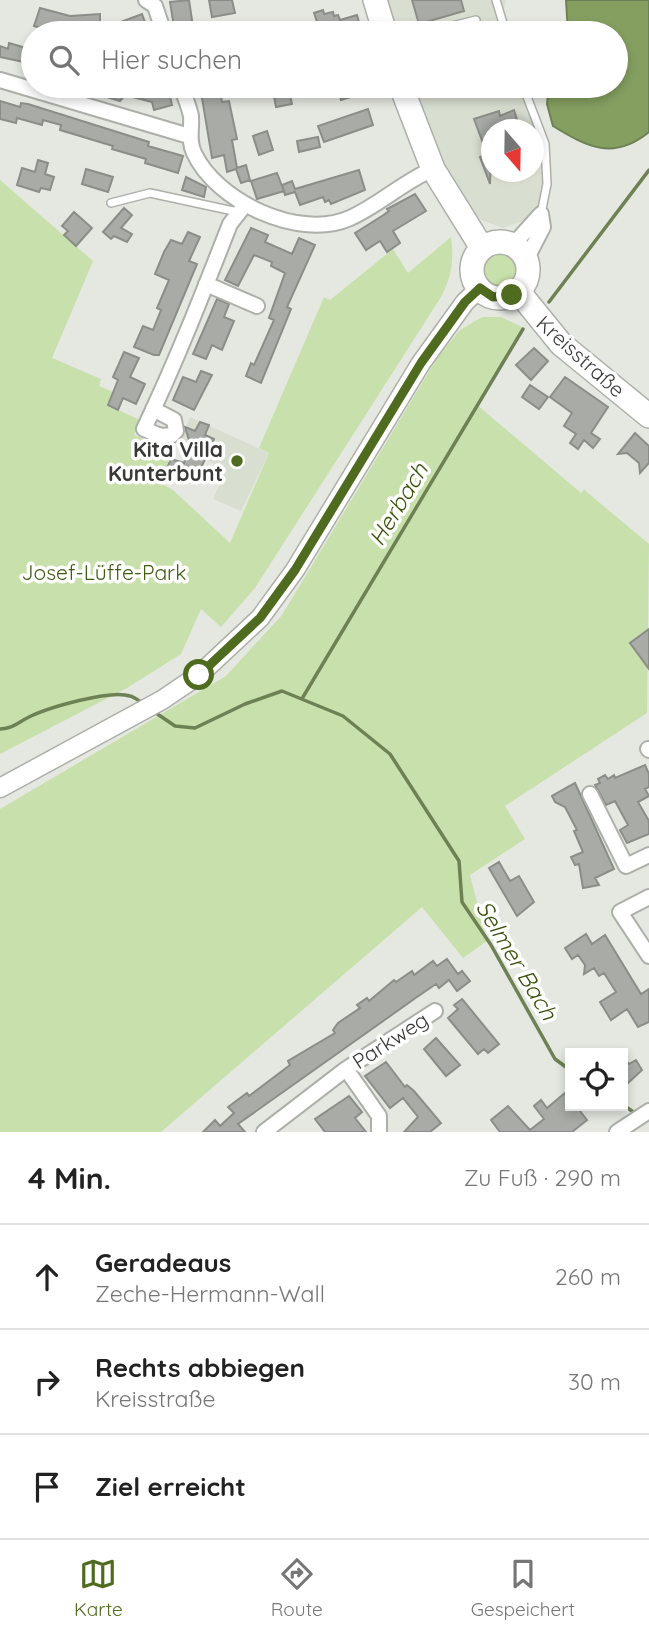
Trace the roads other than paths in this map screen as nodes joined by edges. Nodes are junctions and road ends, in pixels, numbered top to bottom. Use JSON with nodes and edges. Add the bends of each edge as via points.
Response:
{"nodes":[{"id":1,"x":146,"y":0,"type":"edge"},
{"id":2,"x":375,"y":0,"type":"edge"},
{"id":3,"x":496,"y":0,"type":"edge"},
{"id":4,"x":476,"y":20,"type":"dead end"},
{"id":5,"x":160,"y":21,"type":"edge"},
{"id":6,"x":381,"y":21,"type":"edge"},
{"id":7,"x":473,"y":21,"type":"edge"},
{"id":8,"x":502,"y":21,"type":"edge"},
{"id":9,"x":0,"y":80,"type":"edge"},
{"id":10,"x":21,"y":86,"type":"edge"},
{"id":11,"x":61,"y":98,"type":"edge"},
{"id":12,"x":185,"y":98,"type":"edge"},
{"id":13,"x":406,"y":98,"type":"edge"},
{"id":14,"x":528,"y":98,"type":"edge"},
{"id":15,"x":189,"y":136,"type":"junction"},
{"id":16,"x":433,"y":169,"type":"junction"},
{"id":17,"x":111,"y":203,"type":"dead end"},
{"id":18,"x":242,"y":208,"type":"junction"},
{"id":19,"x":541,"y":214,"type":"joint"},
{"id":20,"x":482,"y":248,"type":"junction"},
{"id":21,"x":520,"y":252,"type":"junction"},
{"id":22,"x":206,"y":284,"type":"junction"},
{"id":23,"x":480,"y":288,"type":"junction"},
{"id":24,"x":518,"y":291,"type":"junction"},
{"id":25,"x":257,"y":306,"type":"dead end"},
{"id":26,"x":153,"y":409,"type":"dead end"},
{"id":27,"x":649,"y":416,"type":"edge"},
{"id":28,"x":0,"y":788,"type":"edge"},
{"id":29,"x":590,"y":794,"type":"dead end"},
{"id":30,"x":649,"y":855,"type":"edge"},
{"id":31,"x":649,"y":897,"type":"edge"},
{"id":32,"x":649,"y":956,"type":"edge"},
{"id":33,"x":435,"y":1011,"type":"dead end"},
{"id":34,"x":346,"y":1069,"type":"junction"},
{"id":35,"x":649,"y":1111,"type":"edge"},
{"id":36,"x":623,"y":1128,"type":"edge"},
{"id":37,"x":264,"y":1132,"type":"edge"},
{"id":38,"x":379,"y":1132,"type":"edge"}],
"edges":[{"from":1,"to":5,"type":"street","via":[[155,6]]},
{"from":2,"to":6,"type":"main road"},
{"from":3,"to":8,"type":"lane"},
{"from":4,"to":7,"type":"lane"},
{"from":9,"to":10,"type":"street"},
{"from":11,"to":15,"type":"street"},
{"from":12,"to":15,"type":"street","via":[[191,116]]},
{"from":13,"to":16,"type":"main road"},
{"from":14,"to":19,"type":"lane","via":[[545,144],[547,184]]},
{"from":15,"to":18,"type":"street","via":[[198,161]]},
{"from":16,"to":18,"type":"street","via":[[348,219],[283,221]]},
{"from":16,"to":20,"type":"main road"},
{"from":17,"to":18,"type":"lane","via":[[150,193]]},
{"from":18,"to":22,"type":"street","via":[[230,224]]},
{"from":19,"to":21,"type":"street","via":[[543,227]]},
{"from":20,"to":21,"type":"main road","via":[[503,242]]},
{"from":20,"to":23,"type":"main road","via":[[472,268]]},
{"from":21,"to":24,"type":"main road","via":[[528,276]]},
{"from":22,"to":25,"type":"street"},
{"from":22,"to":26,"type":"street"},
{"from":23,"to":24,"type":"main road","via":[[499,298]]},
{"from":23,"to":28,"type":"street","via":[[421,363],[295,570],[260,618],[209,667],[162,699]]},
{"from":24,"to":27,"type":"main road","name":"Kreisstraße","via":[[561,344]]},
{"from":29,"to":30,"type":"street","via":[[626,866]]},
{"from":31,"to":32,"type":"street","via":[[620,912]]},
{"from":33,"to":34,"type":"street","name":"Parkweg"},
{"from":34,"to":37,"type":"street","name":"Parkweg"},
{"from":34,"to":38,"type":"street","name":"Parkweg","via":[[379,1116]]},
{"from":35,"to":36,"type":"street"}]}
